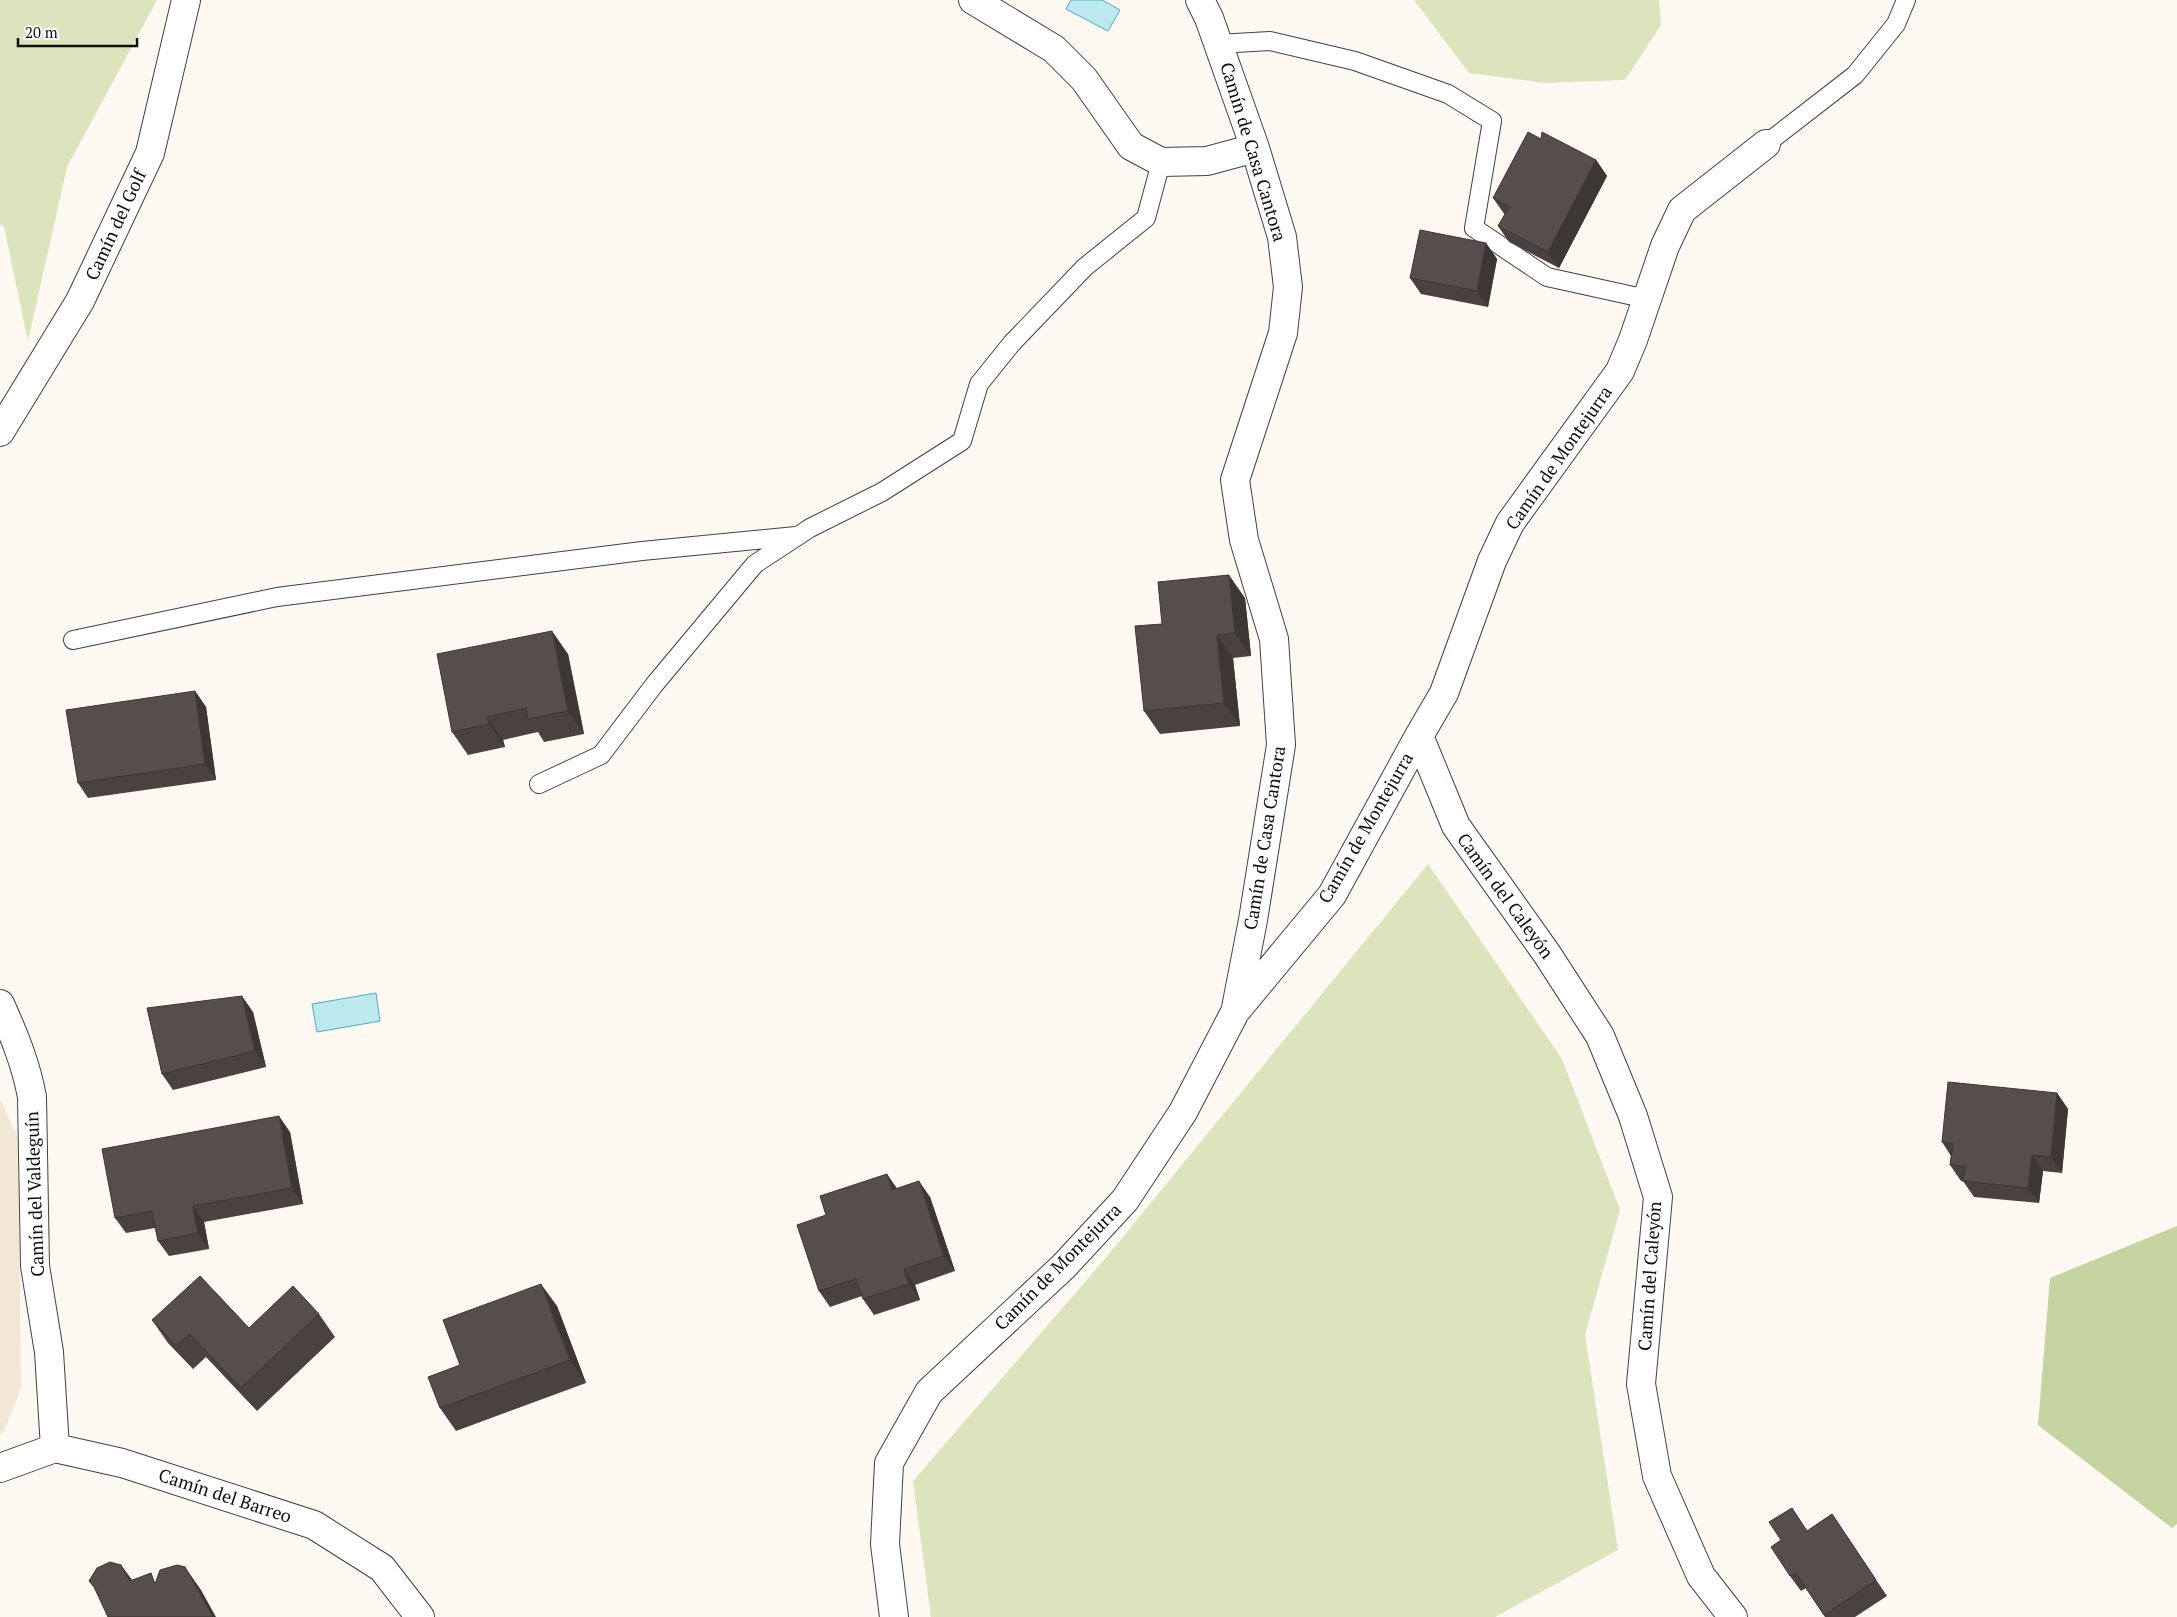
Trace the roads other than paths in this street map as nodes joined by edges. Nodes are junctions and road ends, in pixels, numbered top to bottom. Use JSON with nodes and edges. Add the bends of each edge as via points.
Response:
{"nodes":[{"id":1,"x":186,"y":0,"type":"edge"},
{"id":2,"x":973,"y":0,"type":"edge"},
{"id":3,"x":1200,"y":0,"type":"edge"},
{"id":4,"x":1906,"y":0,"type":"edge"},
{"id":5,"x":1218,"y":44,"type":"junction"},
{"id":6,"x":1766,"y":144,"type":"joint"},
{"id":7,"x":1255,"y":148,"type":"junction"},
{"id":8,"x":1161,"y":162,"type":"junction"},
{"id":9,"x":1647,"y":299,"type":"junction"},
{"id":10,"x":0,"y":432,"type":"edge"},
{"id":11,"x":799,"y":536,"type":"junction"},
{"id":12,"x":73,"y":640,"type":"dead end"},
{"id":13,"x":1419,"y":736,"type":"junction"},
{"id":14,"x":539,"y":784,"type":"dead end"},
{"id":15,"x":0,"y":1004,"type":"edge"},
{"id":16,"x":1235,"y":1012,"type":"junction"},
{"id":17,"x":55,"y":1448,"type":"junction"},
{"id":18,"x":0,"y":1468,"type":"edge"},
{"id":19,"x":420,"y":1617,"type":"edge"},
{"id":20,"x":894,"y":1617,"type":"edge"},
{"id":21,"x":1733,"y":1617,"type":"edge"}],
"edges":[{"from":1,"to":10,"type":"street","name":"Camín del Golf","via":[[150,153],[80,301]]},
{"from":2,"to":8,"type":"street","via":[[1054,49],[1084,79],[1131,146]]},
{"from":3,"to":5,"type":"street","name":"Camín de Casa Cantora"},
{"from":4,"to":6,"type":"lane","via":[[1896,24],[1855,75]]},
{"from":5,"to":7,"type":"street","name":"Camín de Casa Cantora"},
{"from":5,"to":9,"type":"lane","via":[[1270,41],[1355,61],[1448,94],[1492,121],[1474,228],[1547,277]]},
{"from":6,"to":9,"type":"street","name":"Camín de Montejurra","via":[[1682,210],[1665,246]]},
{"from":7,"to":8,"type":"street","via":[[1207,161]]},
{"from":7,"to":16,"type":"street","name":"Camín de Casa Cantora","via":[[1282,237],[1288,287],[1283,333],[1235,480],[1244,540],[1274,639],[1282,745]]},
{"from":8,"to":11,"type":"lane","via":[[1146,218],[1084,267],[1012,343],[979,384],[962,441],[882,492]]},
{"from":9,"to":13,"type":"street","name":"Camín de Montejurra","via":[[1620,372],[1510,523],[1492,561],[1444,693]]},
{"from":11,"to":12,"type":"lane","via":[[642,551],[277,597]]},
{"from":11,"to":14,"type":"lane","via":[[755,564],[601,754]]},
{"from":13,"to":16,"type":"street","name":"Camín de Montejurra","via":[[1332,895]]},
{"from":13,"to":21,"type":"street","name":"Camín del Caleyón","via":[[1456,826],[1547,954],[1600,1036],[1633,1116],[1658,1198],[1641,1384],[1657,1476],[1701,1576]]},
{"from":15,"to":17,"type":"street","name":"Camín del Valdeguín","via":[[18,1041],[32,1097],[35,1266],[49,1352]]},
{"from":16,"to":20,"type":"street","name":"Camín de Montejurra","via":[[1184,1112],[1125,1200],[1064,1266],[929,1392],[889,1462],[885,1544]]},
{"from":17,"to":18,"type":"street"},
{"from":17,"to":19,"type":"street","name":"Camín del Barreo","via":[[122,1463],[314,1525],[382,1568]]}]}
